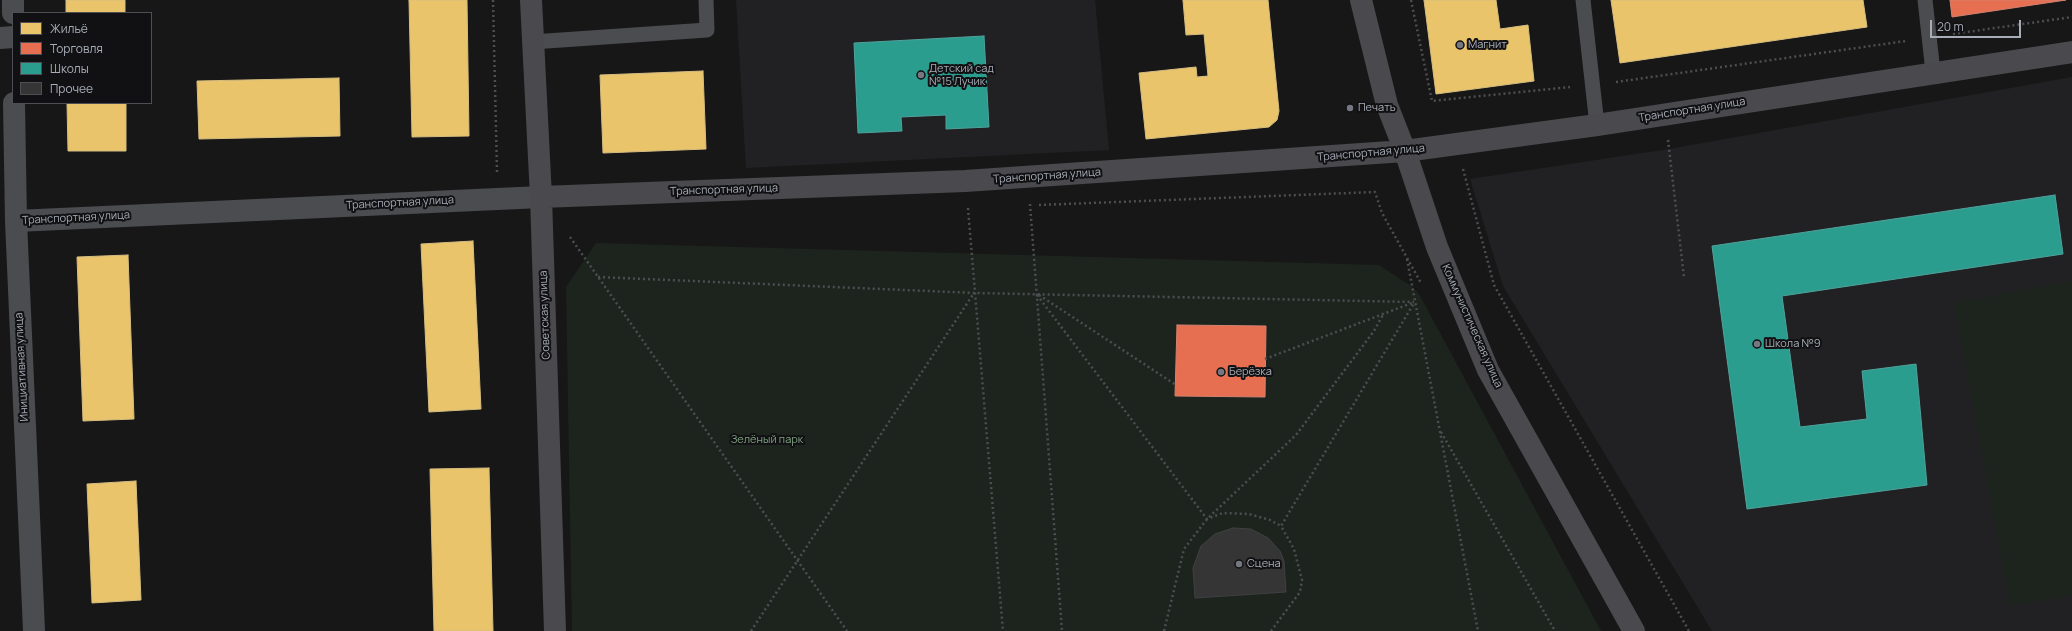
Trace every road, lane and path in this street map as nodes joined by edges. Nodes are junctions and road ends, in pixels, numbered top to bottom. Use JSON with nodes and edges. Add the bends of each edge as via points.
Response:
{"nodes":[{"id":1,"x":13,"y":0,"type":"edge"},
{"id":2,"x":493,"y":0,"type":"edge"},
{"id":3,"x":531,"y":0,"type":"edge"},
{"id":4,"x":706,"y":0,"type":"edge"},
{"id":5,"x":1361,"y":0,"type":"edge"},
{"id":6,"x":1411,"y":0,"type":"edge"},
{"id":7,"x":1583,"y":0,"type":"edge"},
{"id":8,"x":1925,"y":0,"type":"edge"},
{"id":9,"x":13,"y":12,"type":"edge"},
{"id":10,"x":2072,"y":17,"type":"edge"},
{"id":11,"x":12,"y":37,"type":"edge"},
{"id":12,"x":1929,"y":37,"type":"junction"},
{"id":13,"x":0,"y":38,"type":"edge"},
{"id":14,"x":532,"y":42,"type":"junction"},
{"id":15,"x":2072,"y":52,"type":"edge"},
{"id":16,"x":1933,"y":72,"type":"junction"},
{"id":17,"x":1592,"y":85,"type":"junction"},
{"id":18,"x":14,"y":104,"type":"edge"},
{"id":19,"x":1597,"y":125,"type":"junction"},
{"id":20,"x":1667,"y":136,"type":"dead end"},
{"id":21,"x":1405,"y":151,"type":"junction"},
{"id":22,"x":1471,"y":166,"type":"dead end"},
{"id":23,"x":1028,"y":177,"type":"junction"},
{"id":24,"x":966,"y":181,"type":"junction"},
{"id":25,"x":541,"y":197,"type":"junction"},
{"id":26,"x":498,"y":199,"type":"junction"},
{"id":27,"x":16,"y":221,"type":"junction"},
{"id":28,"x":569,"y":236,"type":"dead end"},
{"id":29,"x":1406,"y":257,"type":"dead end"},
{"id":30,"x":598,"y":277,"type":"junction"},
{"id":31,"x":1684,"y":277,"type":"dead end"},
{"id":32,"x":974,"y":293,"type":"junction"},
{"id":33,"x":1037,"y":294,"type":"junction"},
{"id":34,"x":1414,"y":302,"type":"junction"},
{"id":35,"x":1384,"y":313,"type":"junction"},
{"id":36,"x":1265,"y":359,"type":"dead end"},
{"id":37,"x":1176,"y":385,"type":"dead end"},
{"id":38,"x":1439,"y":429,"type":"junction"},
{"id":39,"x":1207,"y":519,"type":"junction"},
{"id":40,"x":1281,"y":526,"type":"junction"},
{"id":41,"x":797,"y":560,"type":"junction"},
{"id":42,"x":34,"y":631,"type":"edge"},
{"id":43,"x":554,"y":631,"type":"edge"},
{"id":44,"x":751,"y":631,"type":"edge"},
{"id":45,"x":846,"y":631,"type":"edge"},
{"id":46,"x":1003,"y":631,"type":"edge"},
{"id":47,"x":1062,"y":631,"type":"edge"},
{"id":48,"x":1164,"y":631,"type":"edge"},
{"id":49,"x":1271,"y":631,"type":"edge"},
{"id":50,"x":1478,"y":631,"type":"edge"},
{"id":51,"x":1555,"y":631,"type":"edge"},
{"id":52,"x":1634,"y":631,"type":"edge"},
{"id":53,"x":1689,"y":631,"type":"edge"}],
"edges":[{"from":1,"to":9,"type":"street"},
{"from":2,"to":26,"type":"path"},
{"from":3,"to":14,"type":"street","name":"Советская улица"},
{"from":4,"to":14,"type":"lane","via":[[707,30]]},
{"from":5,"to":21,"type":"street","name":"Коммунистическая улица","via":[[1387,105]]},
{"from":6,"to":17,"type":"path","via":[[1432,101]]},
{"from":7,"to":17,"type":"lane"},
{"from":8,"to":12,"type":"lane"},
{"from":10,"to":12,"type":"path"},
{"from":11,"to":13,"type":"street"},
{"from":12,"to":16,"type":"lane"},
{"from":12,"to":17,"type":"path"},
{"from":14,"to":25,"type":"street","name":"Советская улица"},
{"from":15,"to":16,"type":"street","name":"Транспортная улица"},
{"from":16,"to":19,"type":"street","name":"Транспортная улица"},
{"from":17,"to":19,"type":"lane"},
{"from":18,"to":27,"type":"street","name":"Инициативная улица"},
{"from":19,"to":21,"type":"street","name":"Транспортная улица"},
{"from":20,"to":31,"type":"path"},
{"from":21,"to":23,"type":"street","name":"Транспортная улица"},
{"from":21,"to":52,"type":"street","name":"Коммунистическая улица","via":[[1437,246],[1488,370]]},
{"from":22,"to":53,"type":"path","via":[[1463,168],[1494,284]]},
{"from":23,"to":24,"type":"street","name":"Транспортная улица"},
{"from":23,"to":33,"type":"path"},
{"from":24,"to":25,"type":"street","name":"Транспортная улица"},
{"from":24,"to":32,"type":"path"},
{"from":25,"to":26,"type":"street","name":"Транспортная улица"},
{"from":25,"to":43,"type":"street","name":"Советская улица"},
{"from":26,"to":27,"type":"street","name":"Транспортная улица"},
{"from":27,"to":42,"type":"street","name":"Инициативная улица"},
{"from":28,"to":30,"type":"path"},
{"from":29,"to":34,"type":"path"},
{"from":30,"to":32,"type":"path"},
{"from":30,"to":41,"type":"path"},
{"from":32,"to":33,"type":"path"},
{"from":32,"to":41,"type":"path"},
{"from":32,"to":46,"type":"path"},
{"from":33,"to":34,"type":"path"},
{"from":33,"to":37,"type":"path"},
{"from":33,"to":39,"type":"path"},
{"from":33,"to":47,"type":"path"},
{"from":34,"to":35,"type":"path"},
{"from":34,"to":38,"type":"path"},
{"from":34,"to":40,"type":"path"},
{"from":35,"to":36,"type":"path"},
{"from":35,"to":39,"type":"path","via":[[1374,331],[1296,435]]},
{"from":38,"to":50,"type":"path"},
{"from":38,"to":51,"type":"path"},
{"from":39,"to":40,"type":"path","via":[[1224,513],[1249,514]]},
{"from":39,"to":48,"type":"path","via":[[1184,549]]},
{"from":40,"to":49,"type":"path","via":[[1294,549],[1302,580],[1300,592]]},
{"from":41,"to":44,"type":"path"},
{"from":41,"to":45,"type":"path"}]}
